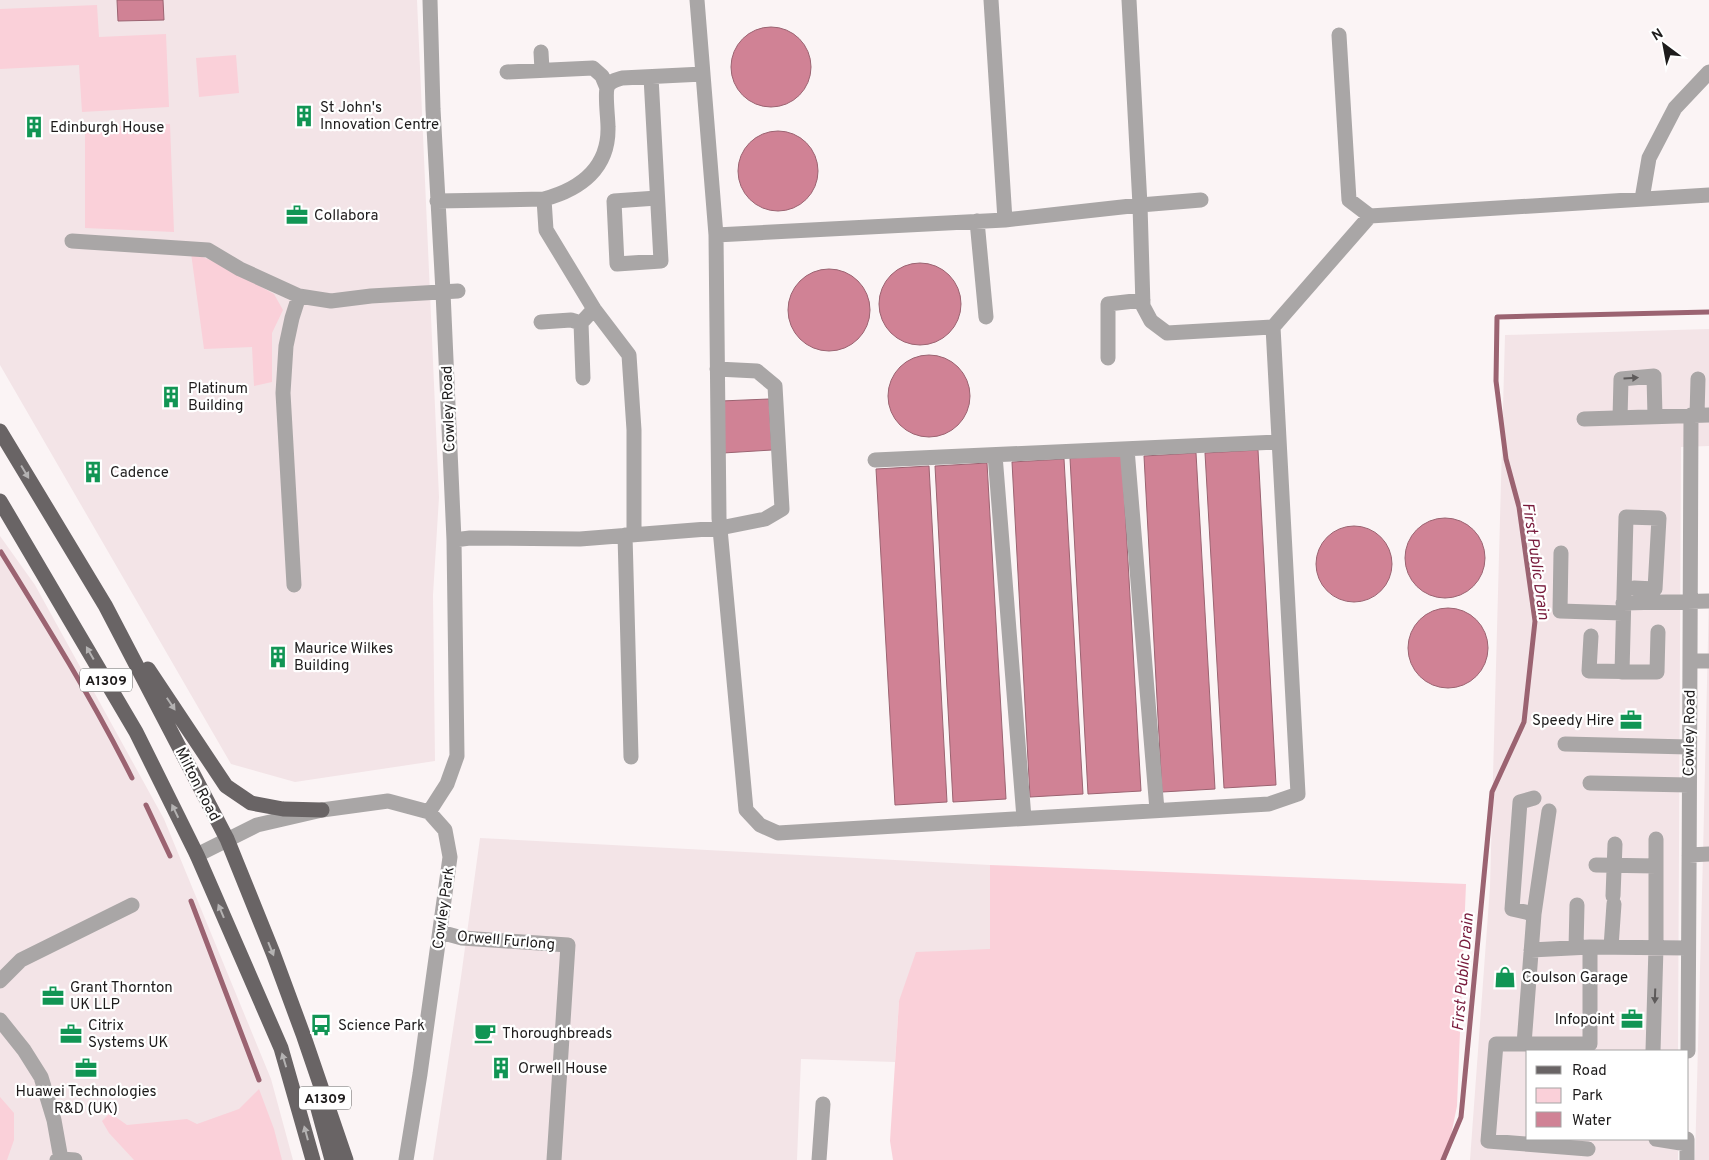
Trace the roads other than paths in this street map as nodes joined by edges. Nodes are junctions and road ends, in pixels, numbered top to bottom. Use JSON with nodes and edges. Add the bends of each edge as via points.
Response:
{"nodes":[{"id":1,"x":430,"y":0,"type":"edge"},
{"id":2,"x":697,"y":0,"type":"edge"},
{"id":3,"x":991,"y":0,"type":"edge"},
{"id":4,"x":1129,"y":0,"type":"edge"},
{"id":5,"x":1339,"y":35,"type":"dead end"},
{"id":6,"x":541,"y":52,"type":"dead end"},
{"id":7,"x":542,"y":70,"type":"junction"},
{"id":8,"x":507,"y":72,"type":"dead end"},
{"id":9,"x":1709,"y":72,"type":"edge"},
{"id":10,"x":703,"y":74,"type":"junction"},
{"id":11,"x":651,"y":77,"type":"junction"},
{"id":12,"x":607,"y":88,"type":"junction"},
{"id":13,"x":1709,"y":195,"type":"edge"},
{"id":14,"x":544,"y":198,"type":"junction"},
{"id":15,"x":658,"y":198,"type":"junction"},
{"id":16,"x":1201,"y":200,"type":"dead end"},
{"id":17,"x":1642,"y":200,"type":"junction"},
{"id":18,"x":437,"y":201,"type":"junction"},
{"id":19,"x":1140,"y":205,"type":"junction"},
{"id":20,"x":1370,"y":216,"type":"junction"},
{"id":21,"x":1005,"y":220,"type":"junction"},
{"id":22,"x":977,"y":221,"type":"junction"},
{"id":23,"x":716,"y":235,"type":"junction"},
{"id":24,"x":72,"y":241,"type":"dead end"},
{"id":25,"x":450,"y":292,"type":"junction"},
{"id":26,"x":300,"y":296,"type":"junction"},
{"id":27,"x":1143,"y":300,"type":"junction"},
{"id":28,"x":594,"y":309,"type":"junction"},
{"id":29,"x":986,"y":317,"type":"dead end"},
{"id":30,"x":541,"y":322,"type":"dead end"},
{"id":31,"x":581,"y":324,"type":"junction"},
{"id":32,"x":1273,"y":327,"type":"junction"},
{"id":33,"x":1108,"y":358,"type":"dead end"},
{"id":34,"x":717,"y":369,"type":"junction"},
{"id":35,"x":582,"y":378,"type":"dead end"},
{"id":36,"x":1698,"y":379,"type":"dead end"},
{"id":37,"x":1699,"y":415,"type":"edge"},
{"id":38,"x":1654,"y":416,"type":"junction"},
{"id":39,"x":1620,"y":418,"type":"junction"},
{"id":40,"x":1584,"y":419,"type":"dead end"},
{"id":41,"x":0,"y":431,"type":"edge"},
{"id":42,"x":1279,"y":442,"type":"junction"},
{"id":43,"x":1127,"y":449,"type":"junction"},
{"id":44,"x":995,"y":455,"type":"junction"},
{"id":45,"x":875,"y":460,"type":"dead end"},
{"id":46,"x":0,"y":501,"type":"edge"},
{"id":47,"x":720,"y":528,"type":"junction"},
{"id":48,"x":630,"y":535,"type":"junction"},
{"id":49,"x":454,"y":540,"type":"junction"},
{"id":50,"x":1561,"y":554,"type":"dead end"},
{"id":51,"x":294,"y":585,"type":"dead end"},
{"id":52,"x":1634,"y":588,"type":"dead end"},
{"id":53,"x":1691,"y":602,"type":"junction"},
{"id":54,"x":1709,"y":602,"type":"edge"},
{"id":55,"x":106,"y":605,"type":"junction"},
{"id":56,"x":1623,"y":608,"type":"junction"},
{"id":57,"x":1658,"y":632,"type":"dead end"},
{"id":58,"x":1591,"y":636,"type":"dead end"},
{"id":59,"x":1690,"y":661,"type":"junction"},
{"id":60,"x":1709,"y":661,"type":"edge"},
{"id":61,"x":1622,"y":672,"type":"junction"},
{"id":62,"x":1565,"y":744,"type":"dead end"},
{"id":63,"x":1689,"y":747,"type":"junction"},
{"id":64,"x":631,"y":757,"type":"dead end"},
{"id":65,"x":1590,"y":783,"type":"dead end"},
{"id":66,"x":1689,"y":785,"type":"junction"},
{"id":67,"x":1534,"y":798,"type":"dead end"},
{"id":68,"x":322,"y":810,"type":"junction"},
{"id":69,"x":1157,"y":810,"type":"junction"},
{"id":70,"x":1549,"y":811,"type":"dead end"},
{"id":71,"x":429,"y":812,"type":"junction"},
{"id":72,"x":1024,"y":818,"type":"junction"},
{"id":73,"x":227,"y":839,"type":"junction"},
{"id":74,"x":1656,"y":839,"type":"dead end"},
{"id":75,"x":1615,"y":844,"type":"dead end"},
{"id":76,"x":1709,"y":854,"type":"edge"},
{"id":77,"x":197,"y":855,"type":"junction"},
{"id":78,"x":1689,"y":855,"type":"junction"},
{"id":79,"x":1596,"y":864,"type":"dead end"},
{"id":80,"x":1614,"y":865,"type":"junction"},
{"id":81,"x":1656,"y":866,"type":"junction"},
{"id":82,"x":132,"y":904,"type":"dead end"},
{"id":83,"x":1578,"y":905,"type":"dead end"},
{"id":84,"x":1534,"y":914,"type":"junction"},
{"id":85,"x":440,"y":932,"type":"junction"},
{"id":86,"x":1583,"y":947,"type":"junction"},
{"id":87,"x":1611,"y":947,"type":"junction"},
{"id":88,"x":1656,"y":947,"type":"junction"},
{"id":89,"x":1688,"y":948,"type":"junction"},
{"id":90,"x":1531,"y":950,"type":"junction"},
{"id":91,"x":0,"y":981,"type":"edge"},
{"id":92,"x":0,"y":1020,"type":"edge"},
{"id":93,"x":304,"y":1037,"type":"junction"},
{"id":94,"x":1524,"y":1044,"type":"junction"},
{"id":95,"x":1653,"y":1050,"type":"edge"},
{"id":96,"x":1688,"y":1050,"type":"edge"},
{"id":97,"x":823,"y":1104,"type":"dead end"},
{"id":98,"x":1672,"y":1140,"type":"edge"},
{"id":99,"x":1687,"y":1141,"type":"edge"},
{"id":100,"x":1588,"y":1149,"type":"dead end"},
{"id":101,"x":64,"y":1160,"type":"edge"},
{"id":102,"x":313,"y":1160,"type":"edge"},
{"id":103,"x":332,"y":1160,"type":"edge"},
{"id":104,"x":346,"y":1160,"type":"edge"},
{"id":105,"x":406,"y":1160,"type":"edge"},
{"id":106,"x":554,"y":1160,"type":"edge"},
{"id":107,"x":819,"y":1160,"type":"edge"},
{"id":108,"x":1687,"y":1160,"type":"edge"}],
"edges":[{"from":1,"to":18,"type":"street","name":"Cowley Road"},
{"from":2,"to":10,"type":"street"},
{"from":3,"to":21,"type":"street"},
{"from":4,"to":19,"type":"street"},
{"from":5,"to":20,"type":"street","via":[[1348,200]]},
{"from":6,"to":7,"type":"street"},
{"from":7,"to":8,"type":"street"},
{"from":7,"to":12,"type":"street","via":[[593,68],[602,76]]},
{"from":9,"to":17,"type":"street","via":[[1674,108],[1649,158]]},
{"from":10,"to":11,"type":"street"},
{"from":10,"to":23,"type":"street"},
{"from":11,"to":12,"type":"street","via":[[622,78],[612,81]]},
{"from":11,"to":15,"type":"street"},
{"from":12,"to":14,"type":"street","via":[[608,131],[603,159],[590,176],[574,187]]},
{"from":13,"to":17,"type":"street"},
{"from":14,"to":18,"type":"street"},
{"from":14,"to":28,"type":"street","via":[[546,230]]},
{"from":15,"to":15,"type":"street","via":[[661,261],[617,264],[614,201]]},
{"from":16,"to":19,"type":"street"},
{"from":17,"to":20,"type":"street"},
{"from":18,"to":25,"type":"street","name":"Cowley Road"},
{"from":19,"to":21,"type":"street"},
{"from":19,"to":27,"type":"street"},
{"from":20,"to":32,"type":"street"},
{"from":21,"to":22,"type":"street"},
{"from":22,"to":23,"type":"street"},
{"from":22,"to":29,"type":"street"},
{"from":23,"to":34,"type":"street"},
{"from":24,"to":26,"type":"street","via":[[208,250],[240,269]]},
{"from":25,"to":26,"type":"street","via":[[331,301]]},
{"from":25,"to":49,"type":"street","name":"Cowley Road"},
{"from":26,"to":51,"type":"street","via":[[286,346],[283,393]]},
{"from":27,"to":32,"type":"street","via":[[1151,321],[1167,333]]},
{"from":27,"to":33,"type":"street","via":[[1108,304]]},
{"from":28,"to":31,"type":"street"},
{"from":28,"to":48,"type":"street","via":[[630,354],[634,438]]},
{"from":30,"to":31,"type":"street","via":[[571,320]]},
{"from":31,"to":35,"type":"street"},
{"from":32,"to":42,"type":"street"},
{"from":34,"to":47,"type":"street"},
{"from":34,"to":47,"type":"street","via":[[757,371],[775,386],[782,509],[765,519]]},
{"from":36,"to":37,"type":"street","name":"Cowley Road"},
{"from":37,"to":38,"type":"street"},
{"from":37,"to":53,"type":"street","name":"Cowley Road"},
{"from":38,"to":39,"type":"street"},
{"from":39,"to":38,"type":"street","one_way":true,"via":[[1621,379],[1654,376]]},
{"from":39,"to":40,"type":"street"},
{"from":41,"to":55,"type":"main road","name":"Milton Road","number":"A1309","one_way":true},
{"from":42,"to":43,"type":"street"},
{"from":42,"to":69,"type":"street","via":[[1298,794],[1269,804]]},
{"from":43,"to":44,"type":"street"},
{"from":43,"to":69,"type":"street"},
{"from":44,"to":45,"type":"street"},
{"from":44,"to":72,"type":"street"},
{"from":77,"to":46,"type":"main road","number":"A1309","one_way":true,"via":[[136,732]]},
{"from":47,"to":48,"type":"street"},
{"from":47,"to":72,"type":"street","via":[[746,810],[760,825],[778,833]]},
{"from":48,"to":49,"type":"street","via":[[580,539]]},
{"from":48,"to":64,"type":"street"},
{"from":49,"to":71,"type":"street","name":"Cowley Road","via":[[457,756],[447,784]]},
{"from":50,"to":56,"type":"street","via":[[1560,611]]},
{"from":52,"to":56,"type":"street","via":[[1655,589],[1659,518],[1626,517]]},
{"from":53,"to":54,"type":"street"},
{"from":53,"to":56,"type":"street"},
{"from":53,"to":59,"type":"street","name":"Cowley Road"},
{"from":55,"to":68,"type":"main road","number":"A1309","one_way":true,"via":[[226,786],[251,803],[283,809]]},
{"from":55,"to":73,"type":"main road","name":"Milton Road","number":"A1309"},
{"from":56,"to":61,"type":"street"},
{"from":57,"to":61,"type":"street","via":[[1657,672]]},
{"from":58,"to":61,"type":"street","via":[[1589,671]]},
{"from":59,"to":60,"type":"street"},
{"from":59,"to":63,"type":"street","name":"Cowley Road"},
{"from":62,"to":63,"type":"street"},
{"from":63,"to":66,"type":"street","name":"Cowley Road"},
{"from":65,"to":66,"type":"street"},
{"from":66,"to":78,"type":"street","name":"Cowley Road"},
{"from":67,"to":84,"type":"street","via":[[1520,802],[1512,909]]},
{"from":68,"to":71,"type":"street","via":[[388,801]]},
{"from":68,"to":73,"type":"street","via":[[257,825]]},
{"from":69,"to":72,"type":"street"},
{"from":70,"to":84,"type":"street"},
{"from":71,"to":85,"type":"street","name":"Cowley Park","via":[[445,830],[450,857]]},
{"from":73,"to":77,"type":"street"},
{"from":73,"to":93,"type":"main road","name":"Milton Road","number":"A1309","one_way":true},
{"from":74,"to":81,"type":"street"},
{"from":75,"to":80,"type":"street"},
{"from":76,"to":78,"type":"street"},
{"from":102,"to":77,"type":"main road","number":"A1309","one_way":true,"via":[[281,1048]]},
{"from":78,"to":89,"type":"street","name":"Cowley Road"},
{"from":79,"to":80,"type":"street"},
{"from":80,"to":81,"type":"street"},
{"from":80,"to":87,"type":"street"},
{"from":81,"to":88,"type":"street"},
{"from":82,"to":91,"type":"street","via":[[55,936]]},
{"from":83,"to":86,"type":"street"},
{"from":84,"to":90,"type":"street"},
{"from":85,"to":105,"type":"street","name":"Cowley Park"},
{"from":85,"to":106,"type":"street","name":"Orwell Furlong","via":[[462,938],[568,945]]},
{"from":86,"to":87,"type":"street"},
{"from":86,"to":90,"type":"street"},
{"from":86,"to":94,"type":"street","via":[[1590,1044]]},
{"from":87,"to":88,"type":"street"},
{"from":88,"to":89,"type":"street"},
{"from":88,"to":95,"type":"street","one_way":true},
{"from":89,"to":96,"type":"street","name":"Cowley Road"},
{"from":90,"to":94,"type":"street"},
{"from":92,"to":101,"type":"street","via":[[41,1077]]},
{"from":93,"to":103,"type":"main road","number":"A1309"},
{"from":93,"to":104,"type":"main road","name":"Milton Road","number":"A1309"},
{"from":94,"to":100,"type":"street","via":[[1496,1044],[1488,1141]]},
{"from":97,"to":107,"type":"street"},
{"from":98,"to":99,"type":"street"},
{"from":99,"to":108,"type":"street"}]}
